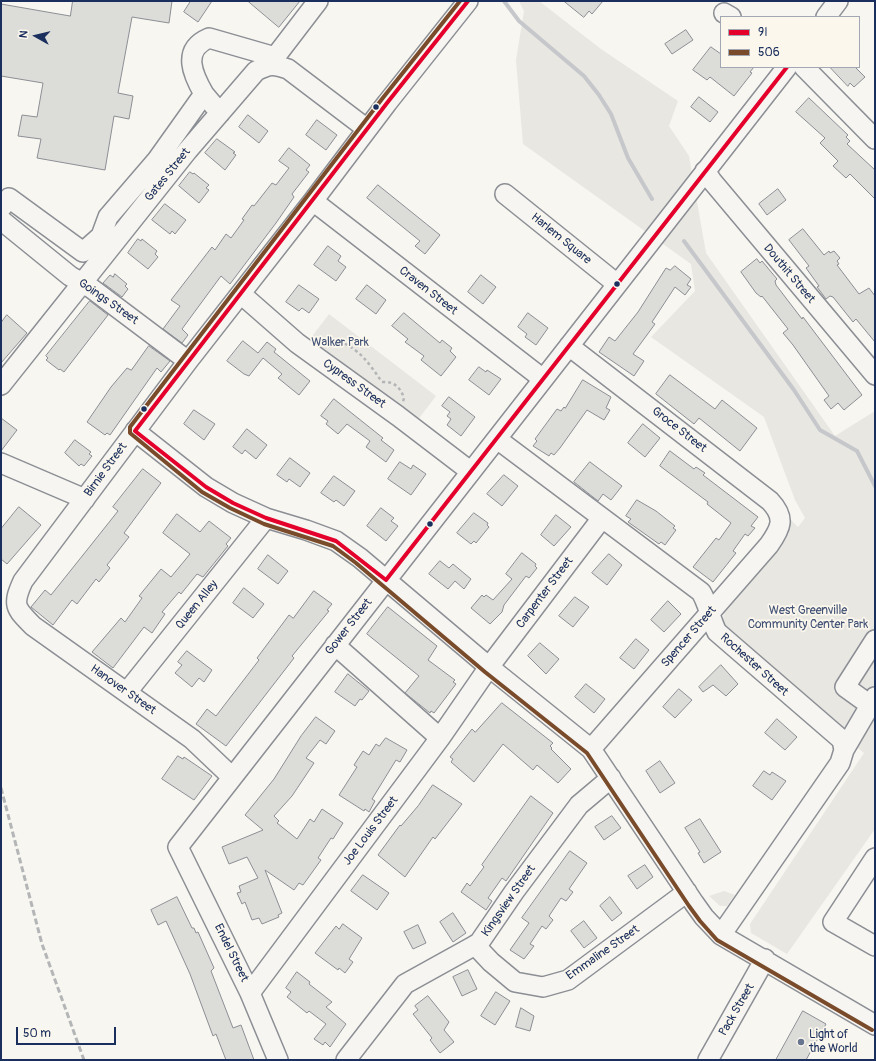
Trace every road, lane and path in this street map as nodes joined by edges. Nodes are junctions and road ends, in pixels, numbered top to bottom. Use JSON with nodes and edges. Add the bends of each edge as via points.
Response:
{"nodes":[{"id":1,"x":318,"y":1,"type":"edge"},
{"id":2,"x":468,"y":1,"type":"edge"},
{"id":3,"x":838,"y":1,"type":"edge"},
{"id":4,"x":827,"y":16,"type":"edge"},
{"id":5,"x":272,"y":61,"type":"junction"},
{"id":6,"x":786,"y":68,"type":"edge"},
{"id":7,"x":805,"y":68,"type":"edge"},
{"id":8,"x":204,"y":94,"type":"junction"},
{"id":9,"x":220,"y":113,"type":"junction"},
{"id":10,"x":367,"y":129,"type":"junction"},
{"id":11,"x":875,"y":138,"type":"edge"},
{"id":12,"x":706,"y":171,"type":"junction"},
{"id":13,"x":504,"y":194,"type":"dead end"},
{"id":14,"x":313,"y":202,"type":"junction"},
{"id":15,"x":5,"y":203,"type":"edge"},
{"id":16,"x":1,"y":220,"type":"edge"},
{"id":17,"x":83,"y":283,"type":"junction"},
{"id":18,"x":617,"y":284,"type":"junction"},
{"id":19,"x":241,"y":294,"type":"junction"},
{"id":20,"x":569,"y":346,"type":"junction"},
{"id":21,"x":321,"y":359,"type":"junction"},
{"id":22,"x":188,"y":361,"type":"junction"},
{"id":23,"x":875,"y":375,"type":"edge"},
{"id":24,"x":542,"y":379,"type":"junction"},
{"id":25,"x":382,"y":382,"type":"dead end"},
{"id":26,"x":1,"y":385,"type":"edge"},
{"id":27,"x":135,"y":431,"type":"junction"},
{"id":28,"x":497,"y":439,"type":"junction"},
{"id":29,"x":1,"y":463,"type":"edge"},
{"id":30,"x":470,"y":471,"type":"junction"},
{"id":31,"x":85,"y":499,"type":"junction"},
{"id":32,"x":266,"y":518,"type":"junction"},
{"id":33,"x":602,"y":518,"type":"junction"},
{"id":34,"x":780,"y":522,"type":"joint"},
{"id":35,"x":386,"y":580,"type":"junction"},
{"id":36,"x":16,"y":602,"type":"joint"},
{"id":37,"x":710,"y":614,"type":"junction"},
{"id":38,"x":875,"y":640,"type":"edge"},
{"id":39,"x":335,"y":645,"type":"junction"},
{"id":40,"x":489,"y":667,"type":"junction"},
{"id":41,"x":127,"y":692,"type":"junction"},
{"id":42,"x":873,"y":703,"type":"edge"},
{"id":43,"x":440,"y":738,"type":"junction"},
{"id":44,"x":591,"y":749,"type":"junction"},
{"id":45,"x":844,"y":750,"type":"junction"},
{"id":46,"x":232,"y":777,"type":"junction"},
{"id":47,"x":610,"y":778,"type":"junction"},
{"id":48,"x":178,"y":847,"type":"joint"},
{"id":49,"x":875,"y":858,"type":"edge"},
{"id":50,"x":687,"y":892,"type":"junction"},
{"id":51,"x":722,"y":935,"type":"junction"},
{"id":52,"x":475,"y":945,"type":"junction"},
{"id":53,"x":875,"y":946,"type":"edge"},
{"id":54,"x":765,"y":960,"type":"junction"},
{"id":55,"x":250,"y":993,"type":"junction"},
{"id":56,"x":875,"y":1025,"type":"edge"},
{"id":57,"x":352,"y":1057,"type":"edge"},
{"id":58,"x":278,"y":1060,"type":"edge"},
{"id":59,"x":708,"y":1060,"type":"edge"}],
"edges":[{"from":1,"to":5,"type":"street"},
{"from":2,"to":10,"type":"street","name":"Birnie Street"},
{"from":3,"to":4,"type":"street"},
{"from":5,"to":8,"type":"street","via":[[209,38],[202,42],[193,56],[191,67]]},
{"from":5,"to":9,"type":"street","name":"Gates Street","via":[[256,71]]},
{"from":5,"to":10,"type":"street","via":[[288,69]]},
{"from":6,"to":12,"type":"street","name":"Gower Street"},
{"from":7,"to":11,"type":"street"},
{"from":8,"to":9,"type":"street"},
{"from":8,"to":15,"type":"street","via":[[157,160],[108,217],[101,236],[82,252]]},
{"from":9,"to":17,"type":"street","name":"Gates Street"},
{"from":10,"to":14,"type":"street","name":"Birnie Street"},
{"from":12,"to":18,"type":"street","name":"Gower Street"},
{"from":12,"to":23,"type":"street","name":"Douthit Street"},
{"from":13,"to":18,"type":"street","name":"Harlem Square"},
{"from":14,"to":19,"type":"street","name":"Birnie Street"},
{"from":14,"to":24,"type":"street","name":"Craven Street"},
{"from":16,"to":17,"type":"street","name":"Goings Street","via":[[70,276]]},
{"from":17,"to":22,"type":"street","name":"Goings Street"},
{"from":17,"to":26,"type":"street","name":"Gates Street"},
{"from":18,"to":20,"type":"street","name":"Gower Street"},
{"from":19,"to":21,"type":"street","name":"Cypress Street","via":[[297,343]]},
{"from":19,"to":22,"type":"street","name":"Birnie Street"},
{"from":20,"to":24,"type":"street","name":"Gower Street"},
{"from":20,"to":34,"type":"street","name":"Groce Street","via":[[770,501],[778,510]]},
{"from":21,"to":25,"type":"path","via":[[330,345],[340,341],[365,356]]},
{"from":21,"to":30,"type":"street","name":"Cypress Street"},
{"from":22,"to":27,"type":"street","name":"Birnie Street"},
{"from":24,"to":28,"type":"street","name":"Gower Street"},
{"from":27,"to":31,"type":"street","name":"Birnie Street"},
{"from":27,"to":32,"type":"street","via":[[206,487]]},
{"from":28,"to":30,"type":"street","name":"Gower Street"},
{"from":28,"to":33,"type":"street","name":"Rochester Street"},
{"from":29,"to":31,"type":"street"},
{"from":30,"to":35,"type":"street","name":"Gower Street"},
{"from":31,"to":36,"type":"street","name":"Birnie Street","via":[[23,581]]},
{"from":32,"to":35,"type":"street","via":[[336,542]]},
{"from":32,"to":41,"type":"street","name":"Queen Alley"},
{"from":33,"to":37,"type":"street","name":"Rochester Street","via":[[701,592],[707,601]]},
{"from":33,"to":40,"type":"street","name":"Carpenter Street"},
{"from":34,"to":37,"type":"street","name":"Spencer Street","via":[[778,532],[768,546]]},
{"from":35,"to":39,"type":"street","name":"Gower Street"},
{"from":35,"to":40,"type":"street"},
{"from":36,"to":41,"type":"street","name":"Hanover Street","via":[[19,612],[33,626]]},
{"from":37,"to":44,"type":"street","name":"Spencer Street"},
{"from":37,"to":45,"type":"street","name":"Rochester Street","via":[[717,632],[842,740]]},
{"from":38,"to":42,"type":"street","via":[[845,687]]},
{"from":39,"to":43,"type":"street"},
{"from":39,"to":46,"type":"street","name":"Gower Street"},
{"from":40,"to":43,"type":"street","name":"Joe Louis Street"},
{"from":40,"to":44,"type":"street"},
{"from":41,"to":46,"type":"street","name":"Hanover Street","via":[[192,739]]},
{"from":42,"to":45,"type":"street"},
{"from":43,"to":55,"type":"street","name":"Joe Louis Street"},
{"from":44,"to":47,"type":"street"},
{"from":45,"to":51,"type":"street","via":[[840,764]]},
{"from":46,"to":48,"type":"street","name":"Gower Street"},
{"from":47,"to":50,"type":"street"},
{"from":47,"to":52,"type":"street","name":"Kingsview Street","via":[[579,805],[479,943]]},
{"from":48,"to":55,"type":"street","name":"Endel Street"},
{"from":49,"to":53,"type":"street","via":[[833,922]]},
{"from":50,"to":51,"type":"street","via":[[704,917]]},
{"from":50,"to":52,"type":"street","name":"Emmaline Street","via":[[568,980],[543,987],[515,982],[490,962]]},
{"from":51,"to":54,"type":"street"},
{"from":52,"to":57,"type":"street","name":"Kingsview Street","via":[[405,984]]},
{"from":54,"to":56,"type":"street"},
{"from":54,"to":59,"type":"street","name":"Pack Street"},
{"from":55,"to":58,"type":"street","name":"Endel Street"}]}
